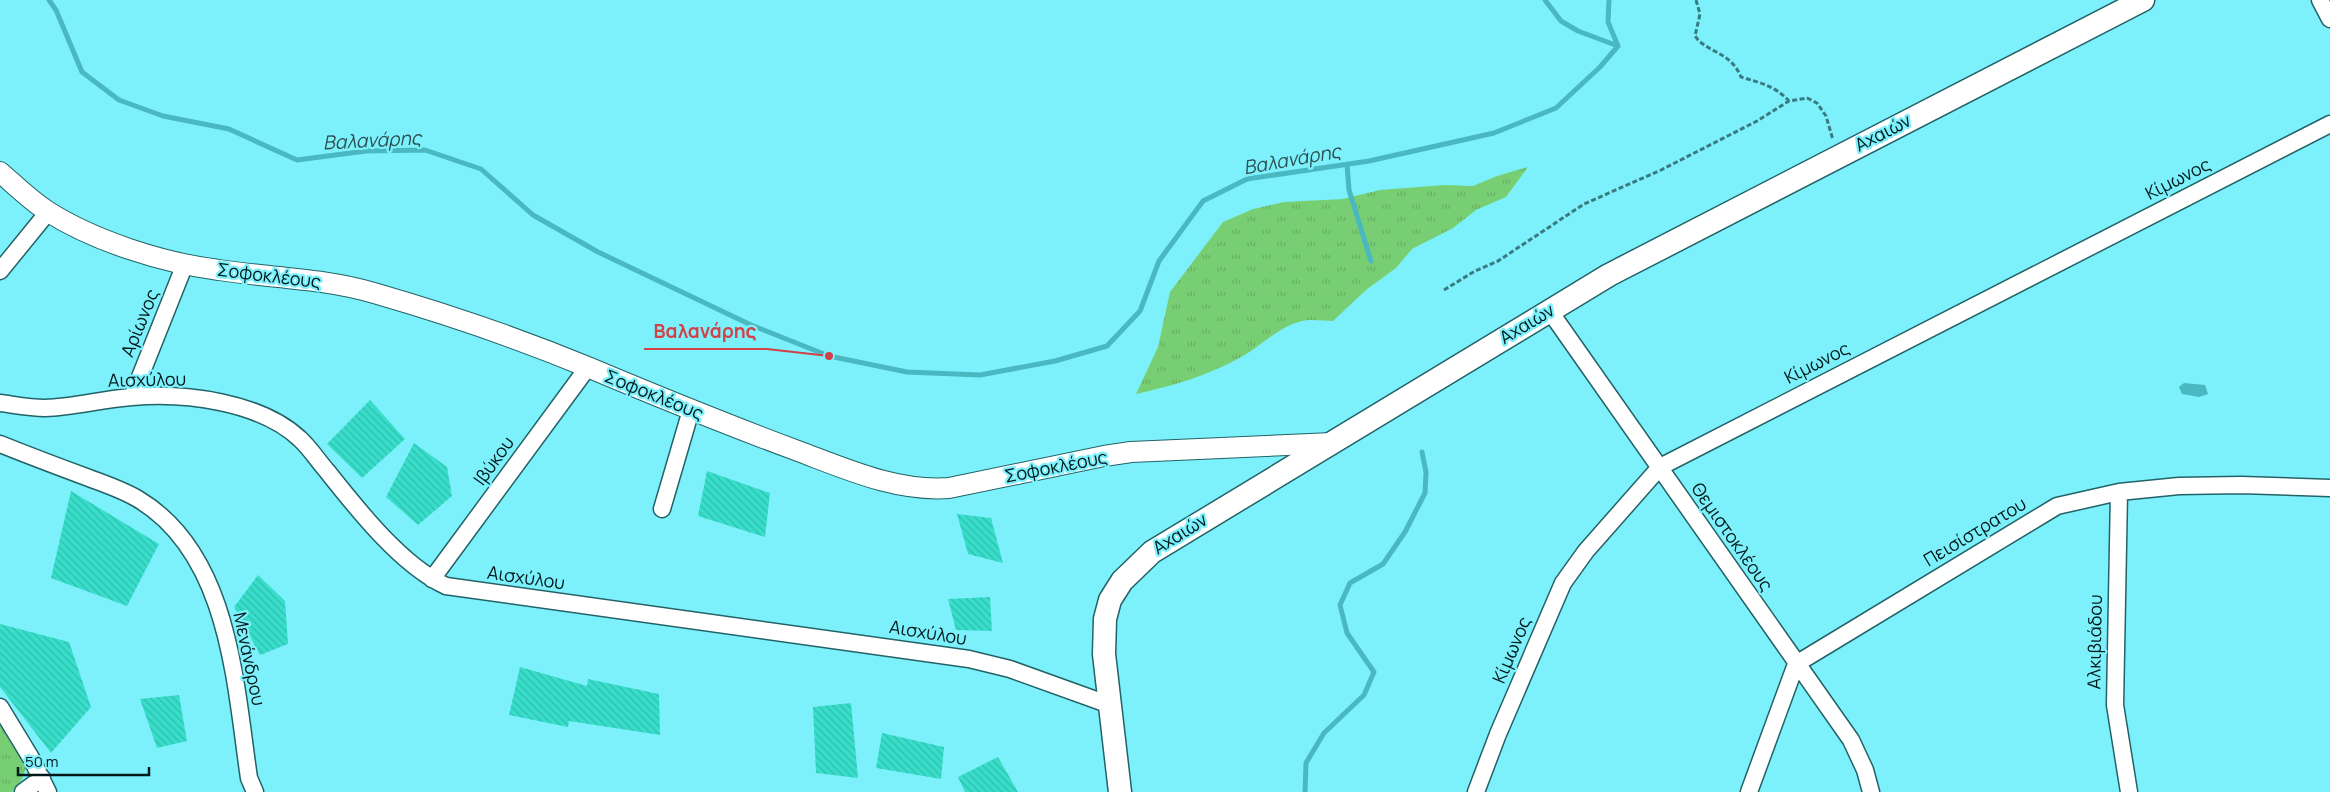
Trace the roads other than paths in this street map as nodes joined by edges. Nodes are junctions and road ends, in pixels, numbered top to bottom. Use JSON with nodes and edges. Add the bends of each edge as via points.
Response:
{"nodes":[{"id":1,"x":2143,"y":0,"type":"edge"},
{"id":2,"x":2320,"y":0,"type":"edge"},
{"id":3,"x":2330,"y":19,"type":"edge"},
{"id":4,"x":2330,"y":124,"type":"edge"},
{"id":5,"x":0,"y":172,"type":"edge"},
{"id":6,"x":48,"y":212,"type":"junction"},
{"id":7,"x":185,"y":264,"type":"junction"},
{"id":8,"x":0,"y":271,"type":"edge"},
{"id":9,"x":1549,"y":310,"type":"junction"},
{"id":10,"x":588,"y":367,"type":"junction"},
{"id":11,"x":132,"y":396,"type":"junction"},
{"id":12,"x":0,"y":403,"type":"edge"},
{"id":13,"x":691,"y":410,"type":"junction"},
{"id":14,"x":1333,"y":443,"type":"junction"},
{"id":15,"x":0,"y":444,"type":"edge"},
{"id":16,"x":1660,"y":467,"type":"junction"},
{"id":17,"x":2330,"y":488,"type":"edge"},
{"id":18,"x":2119,"y":492,"type":"junction"},
{"id":19,"x":662,"y":509,"type":"dead end"},
{"id":20,"x":432,"y":578,"type":"junction"},
{"id":21,"x":1796,"y":664,"type":"junction"},
{"id":22,"x":1110,"y":705,"type":"junction"},
{"id":23,"x":0,"y":707,"type":"edge"},
{"id":24,"x":43,"y":788,"type":"edge"},
{"id":25,"x":23,"y":792,"type":"edge"},
{"id":26,"x":255,"y":792,"type":"edge"},
{"id":27,"x":1120,"y":792,"type":"edge"},
{"id":28,"x":1476,"y":792,"type":"edge"},
{"id":29,"x":1749,"y":792,"type":"edge"},
{"id":30,"x":1871,"y":792,"type":"edge"},
{"id":31,"x":2128,"y":792,"type":"edge"}],
"edges":[{"from":1,"to":9,"type":"main road","name":"Αχαιών","via":[[1609,275]]},
{"from":2,"to":3,"type":"street"},
{"from":4,"to":16,"type":"street","name":"Κίμωνος"},
{"from":5,"to":6,"type":"street","name":"Σοφοκλέους"},
{"from":6,"to":7,"type":"street","name":"Σοφοκλέους","via":[[112,242]]},
{"from":6,"to":8,"type":"street"},
{"from":7,"to":10,"type":"street","name":"Σοφοκλέους","via":[[363,289]]},
{"from":7,"to":11,"type":"street","name":"Αρίωνος"},
{"from":9,"to":14,"type":"main road","name":"Αχαιών"},
{"from":9,"to":16,"type":"street","name":"Θεμιστοκλέους"},
{"from":10,"to":13,"type":"street","name":"Σοφοκλέους"},
{"from":10,"to":20,"type":"street","name":"Ιβύκου"},
{"from":11,"to":12,"type":"street","name":"Αισχύλου","via":[[48,408]]},
{"from":11,"to":20,"type":"street","name":"Αισχύλου","via":[[213,401],[243,408],[285,427],[302,440],[400,553]]},
{"from":13,"to":14,"type":"street","name":"Σοφοκλέους","via":[[849,469],[925,488],[961,486],[1131,452]]},
{"from":13,"to":19,"type":"street"},
{"from":14,"to":22,"type":"main road","name":"Αχαιών","via":[[1172,538],[1144,558],[1130,573],[1110,600],[1105,619],[1103,638]]},
{"from":15,"to":26,"type":"street","name":"Μενάνδρου","via":[[137,498],[163,517],[184,542],[212,591],[227,636],[249,778]]},
{"from":16,"to":21,"type":"street","name":"Θεμιστοκλέους"},
{"from":16,"to":28,"type":"street","name":"Κίμωνος","via":[[1586,551],[1564,583]]},
{"from":17,"to":18,"type":"street","name":"Πεισίστρατου","via":[[2223,485]]},
{"from":18,"to":21,"type":"street","name":"Πεισίστρατου","via":[[2057,506]]},
{"from":18,"to":31,"type":"street","name":"Αλκιβιάδου","via":[[2115,705]]},
{"from":20,"to":22,"type":"street","name":"Αισχύλου","via":[[446,586],[471,590],[969,659],[996,665]]},
{"from":21,"to":29,"type":"street"},
{"from":21,"to":30,"type":"street","name":"Θεμιστοκλέους","via":[[1851,740],[1866,770]]},
{"from":22,"to":27,"type":"main road","name":"Αχαιών"},
{"from":23,"to":24,"type":"street"},
{"from":24,"to":25,"type":"street"}]}
